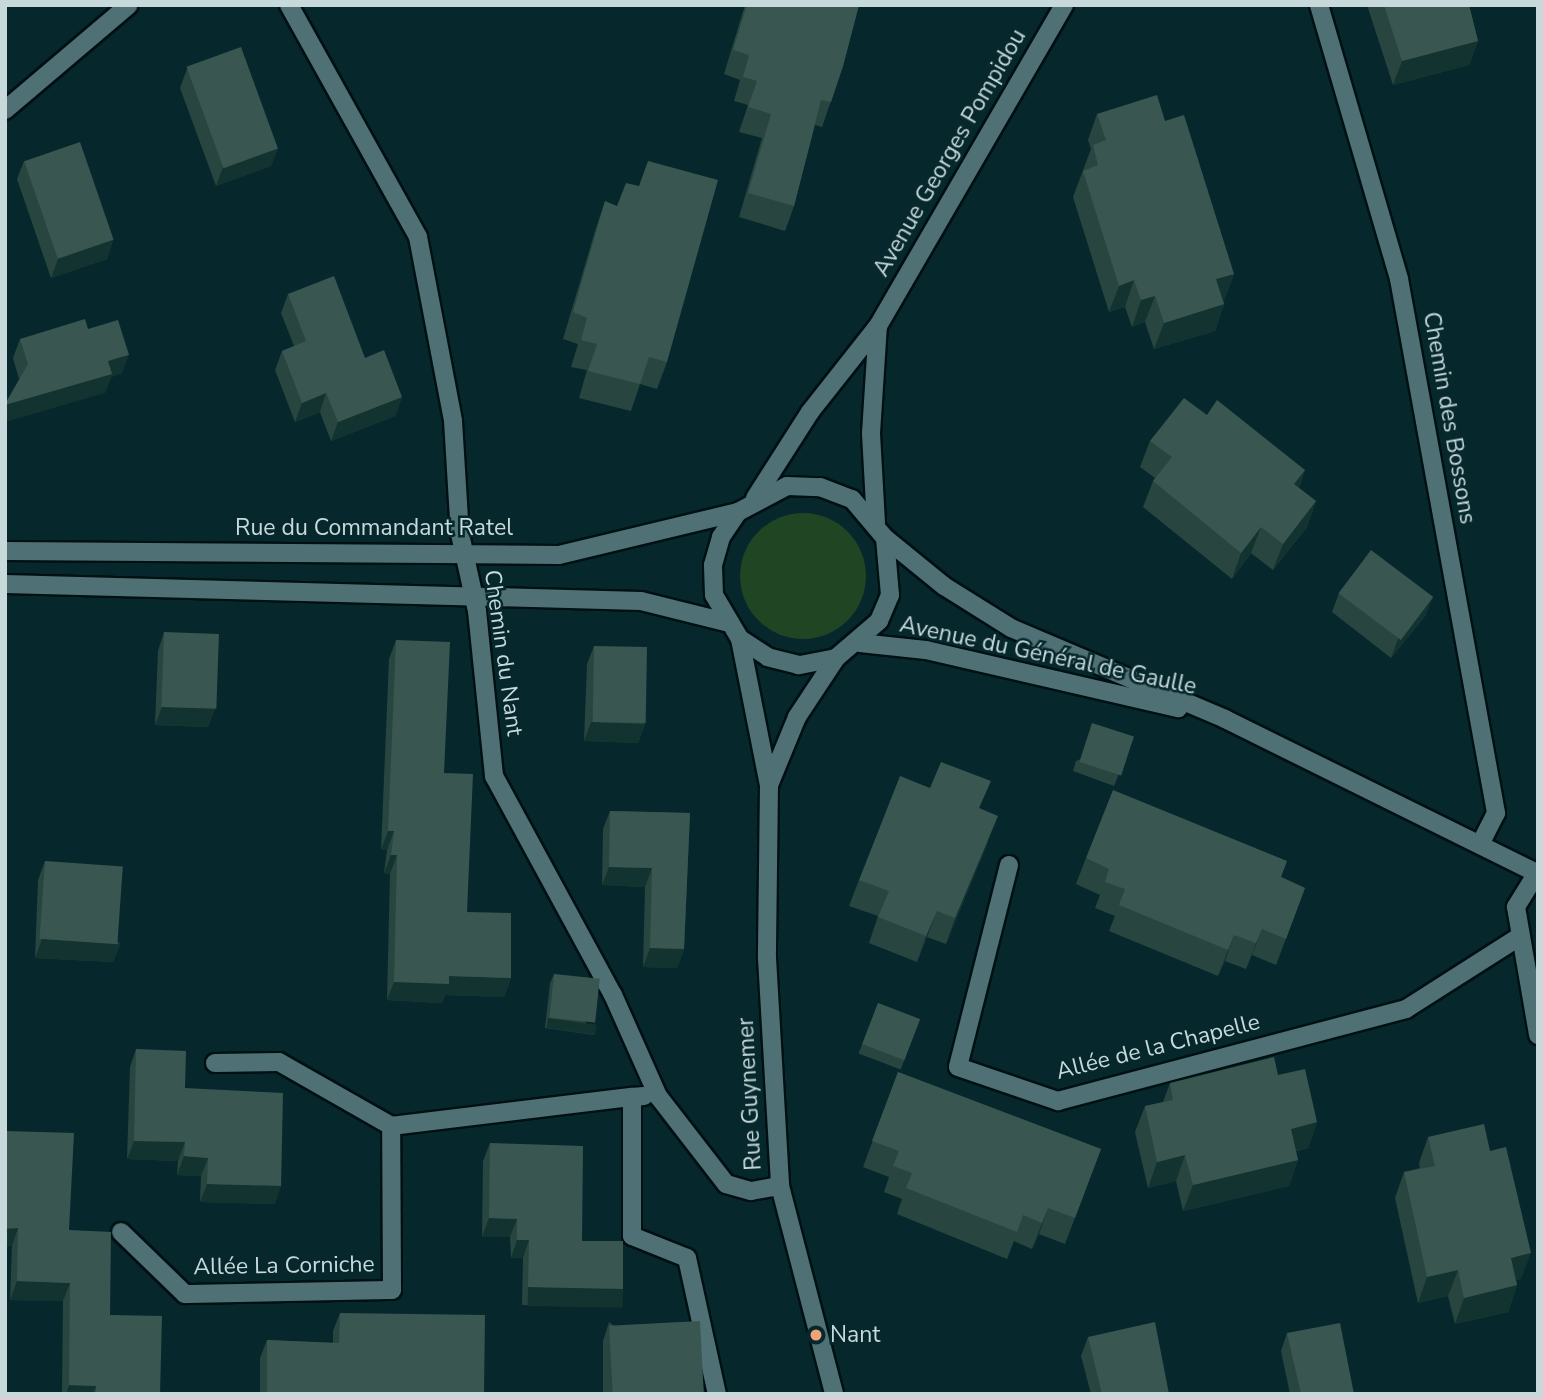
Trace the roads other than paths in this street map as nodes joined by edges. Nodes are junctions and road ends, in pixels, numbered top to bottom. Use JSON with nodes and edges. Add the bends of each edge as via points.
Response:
{"nodes":[{"id":1,"x":129,"y":5,"type":"edge"},
{"id":2,"x":289,"y":5,"type":"edge"},
{"id":3,"x":1064,"y":5,"type":"edge"},
{"id":4,"x":1319,"y":5,"type":"edge"},
{"id":5,"x":5,"y":110,"type":"edge"},
{"id":6,"x":878,"y":326,"type":"junction"},
{"id":7,"x":755,"y":498,"type":"junction"},
{"id":8,"x":738,"y":512,"type":"junction"},
{"id":9,"x":880,"y":530,"type":"junction"},
{"id":10,"x":5,"y":551,"type":"edge"},
{"id":11,"x":464,"y":552,"type":"junction"},
{"id":12,"x":5,"y":584,"type":"edge"},
{"id":13,"x":473,"y":596,"type":"junction"},
{"id":14,"x":726,"y":622,"type":"junction"},
{"id":15,"x":740,"y":639,"type":"junction"},
{"id":16,"x":860,"y":643,"type":"junction"},
{"id":17,"x":836,"y":658,"type":"junction"},
{"id":18,"x":1225,"y":719,"type":"junction"},
{"id":19,"x":769,"y":785,"type":"junction"},
{"id":20,"x":1481,"y":843,"type":"junction"},
{"id":21,"x":1009,"y":865,"type":"dead end"},
{"id":22,"x":1537,"y":874,"type":"edge"},
{"id":23,"x":1516,"y":939,"type":"junction"},
{"id":24,"x":1538,"y":1035,"type":"edge"},
{"id":25,"x":215,"y":1063,"type":"dead end"},
{"id":26,"x":658,"y":1096,"type":"junction"},
{"id":27,"x":632,"y":1097,"type":"junction"},
{"id":28,"x":391,"y":1126,"type":"junction"},
{"id":29,"x":780,"y":1186,"type":"junction"},
{"id":30,"x":121,"y":1232,"type":"dead end"},
{"id":31,"x":717,"y":1394,"type":"edge"},
{"id":32,"x":834,"y":1394,"type":"edge"}],
"edges":[{"from":1,"to":5,"type":"street"},
{"from":2,"to":11,"type":"street","name":"Chemin du Nant","via":[[418,237],[453,421]]},
{"from":3,"to":6,"type":"street","name":"Avenue Georges Pompidou"},
{"from":4,"to":20,"type":"street","name":"Chemin des Bossons","via":[[1399,279],[1496,813]]},
{"from":6,"to":7,"type":"street","name":"Avenue Georges Pompidou","via":[[810,412]]},
{"from":6,"to":9,"type":"street","name":"Avenue Georges Pompidou","via":[[871,433]]},
{"from":7,"to":8,"type":"street"},
{"from":7,"to":9,"type":"street","via":[[787,486],[820,487],[852,499]]},
{"from":8,"to":11,"type":"street","name":"Rue du Commandant Ratel","via":[[559,555]]},
{"from":8,"to":14,"type":"street","via":[[720,537],[713,565],[715,595]]},
{"from":9,"to":16,"type":"street","via":[[890,595]]},
{"from":9,"to":18,"type":"street","name":"Avenue du Général de Gaulle","via":[[1011,628]]},
{"from":10,"to":11,"type":"street","name":"Rue du Commandant Ratel"},
{"from":11,"to":13,"type":"street","name":"Chemin du Nant"},
{"from":12,"to":13,"type":"street"},
{"from":13,"to":14,"type":"street","via":[[641,601]]},
{"from":13,"to":26,"type":"street","name":"Chemin du Nant","via":[[494,776],[613,995]]},
{"from":14,"to":15,"type":"street"},
{"from":15,"to":17,"type":"street","via":[[768,657],[799,665]]},
{"from":15,"to":19,"type":"street","name":"Rue Guynemer"},
{"from":16,"to":17,"type":"street"},
{"from":16,"to":18,"type":"street","name":"Avenue du Général de Gaulle","via":[[974,660]]},
{"from":17,"to":19,"type":"street","name":"Rue Guynemer","via":[[797,717]]},
{"from":18,"to":20,"type":"street","name":"Avenue du Général de Gaulle"},
{"from":19,"to":29,"type":"street","name":"Rue Guynemer","via":[[767,958]]},
{"from":20,"to":22,"type":"street","name":"Avenue du Général de Gaulle"},
{"from":21,"to":23,"type":"street","name":"Allée de la Chapelle","via":[[958,1067],[1058,1101],[1406,1009]]},
{"from":22,"to":23,"type":"street","via":[[1516,907]]},
{"from":23,"to":24,"type":"street"},
{"from":25,"to":28,"type":"street","via":[[279,1062]]},
{"from":26,"to":27,"type":"street"},
{"from":26,"to":29,"type":"street","name":"Chemin du Nant","via":[[726,1184],[751,1191]]},
{"from":27,"to":28,"type":"street"},
{"from":27,"to":31,"type":"street","via":[[632,1236],[687,1258]]},
{"from":28,"to":30,"type":"street","name":"Allée La Corniche","via":[[392,1290],[186,1294]]},
{"from":29,"to":32,"type":"street","name":"Rue Guynemer"}]}
